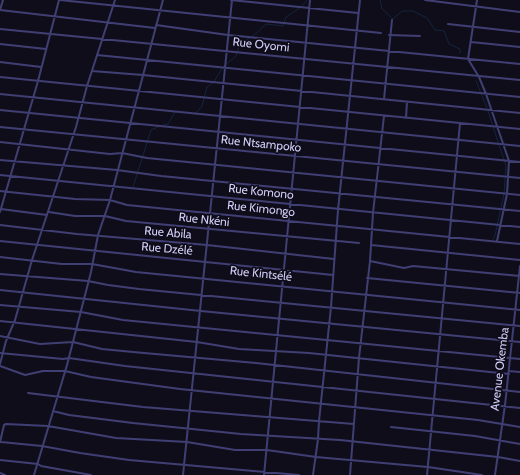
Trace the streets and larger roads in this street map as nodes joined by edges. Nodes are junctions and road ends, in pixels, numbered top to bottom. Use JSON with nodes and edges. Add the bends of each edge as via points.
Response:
{"nodes":[{"id":1,"x":3,"y":0,"type":"edge"},
{"id":2,"x":59,"y":0,"type":"edge"},
{"id":3,"x":115,"y":0,"type":"edge"},
{"id":4,"x":163,"y":0,"type":"edge"},
{"id":5,"x":231,"y":0,"type":"edge"},
{"id":6,"x":310,"y":0,"type":"edge"},
{"id":7,"x":360,"y":0,"type":"edge"},
{"id":8,"x":425,"y":0,"type":"edge"},
{"id":9,"x":477,"y":0,"type":"edge"},
{"id":10,"x":435,"y":1,"type":"edge"},
{"id":11,"x":114,"y":5,"type":"junction"},
{"id":12,"x":476,"y":7,"type":"junction"},
{"id":13,"x":310,"y":8,"type":"junction"},
{"id":14,"x":160,"y":10,"type":"junction"},
{"id":15,"x":0,"y":11,"type":"edge"},
{"id":16,"x":520,"y":12,"type":"edge"},
{"id":17,"x":358,"y":13,"type":"junction"},
{"id":18,"x":54,"y":16,"type":"junction"},
{"id":19,"x":229,"y":19,"type":"junction"},
{"id":20,"x":392,"y":20,"type":"dead end"},
{"id":21,"x":108,"y":22,"type":"junction"},
{"id":22,"x":448,"y":24,"type":"dead end"},
{"id":23,"x":156,"y":25,"type":"junction"},
{"id":24,"x":474,"y":26,"type":"junction"},
{"id":25,"x":309,"y":27,"type":"junction"},
{"id":26,"x":155,"y":28,"type":"junction"},
{"id":27,"x":0,"y":29,"type":"edge"},
{"id":28,"x":356,"y":31,"type":"junction"},
{"id":29,"x":520,"y":32,"type":"edge"},
{"id":30,"x":381,"y":33,"type":"dead end"},
{"id":31,"x":50,"y":34,"type":"junction"},
{"id":32,"x":228,"y":34,"type":"junction"},
{"id":33,"x":389,"y":36,"type":"junction"},
{"id":34,"x":420,"y":36,"type":"dead end"},
{"id":35,"x":103,"y":39,"type":"junction"},
{"id":36,"x":471,"y":42,"type":"junction"},
{"id":37,"x":150,"y":43,"type":"junction"},
{"id":38,"x":307,"y":43,"type":"junction"},
{"id":39,"x":0,"y":44,"type":"edge"},
{"id":40,"x":354,"y":47,"type":"junction"},
{"id":41,"x":520,"y":47,"type":"edge"},
{"id":42,"x":46,"y":49,"type":"junction"},
{"id":43,"x":226,"y":51,"type":"junction"},
{"id":44,"x":389,"y":51,"type":"junction"},
{"id":45,"x":97,"y":55,"type":"junction"},
{"id":46,"x":147,"y":59,"type":"junction"},
{"id":47,"x":305,"y":59,"type":"junction"},
{"id":48,"x":468,"y":59,"type":"junction"},
{"id":49,"x":0,"y":62,"type":"edge"},
{"id":50,"x":353,"y":64,"type":"junction"},
{"id":51,"x":520,"y":64,"type":"edge"},
{"id":52,"x":41,"y":67,"type":"junction"},
{"id":53,"x":224,"y":67,"type":"junction"},
{"id":54,"x":387,"y":68,"type":"junction"},
{"id":55,"x":92,"y":71,"type":"junction"},
{"id":56,"x":143,"y":75,"type":"junction"},
{"id":57,"x":303,"y":75,"type":"junction"},
{"id":58,"x":0,"y":77,"type":"edge"},
{"id":59,"x":479,"y":77,"type":"junction"},
{"id":60,"x":351,"y":80,"type":"junction"},
{"id":61,"x":520,"y":80,"type":"edge"},
{"id":62,"x":38,"y":81,"type":"junction"},
{"id":63,"x":223,"y":84,"type":"junction"},
{"id":64,"x":386,"y":84,"type":"junction"},
{"id":65,"x":87,"y":86,"type":"junction"},
{"id":66,"x":302,"y":91,"type":"junction"},
{"id":67,"x":138,"y":92,"type":"junction"},
{"id":68,"x":0,"y":94,"type":"edge"},
{"id":69,"x":486,"y":94,"type":"junction"},
{"id":70,"x":350,"y":96,"type":"junction"},
{"id":71,"x":33,"y":97,"type":"junction"},
{"id":72,"x":520,"y":97,"type":"edge"},
{"id":73,"x":384,"y":99,"type":"junction"},
{"id":74,"x":222,"y":100,"type":"junction"},
{"id":75,"x":84,"y":102,"type":"junction"},
{"id":76,"x":408,"y":102,"type":"junction"},
{"id":77,"x":135,"y":107,"type":"junction"},
{"id":78,"x":300,"y":108,"type":"junction"},
{"id":79,"x":0,"y":110,"type":"edge"},
{"id":80,"x":491,"y":110,"type":"junction"},
{"id":81,"x":28,"y":112,"type":"junction"},
{"id":82,"x":348,"y":112,"type":"junction"},
{"id":83,"x":520,"y":113,"type":"edge"},
{"id":84,"x":221,"y":115,"type":"junction"},
{"id":85,"x":384,"y":116,"type":"junction"},
{"id":86,"x":79,"y":118,"type":"junction"},
{"id":87,"x":406,"y":118,"type":"junction"},
{"id":88,"x":460,"y":123,"type":"junction"},
{"id":89,"x":131,"y":124,"type":"junction"},
{"id":90,"x":298,"y":124,"type":"junction"},
{"id":91,"x":0,"y":127,"type":"edge"},
{"id":92,"x":496,"y":127,"type":"junction"},
{"id":93,"x":24,"y":129,"type":"junction"},
{"id":94,"x":347,"y":129,"type":"junction"},
{"id":95,"x":520,"y":129,"type":"edge"},
{"id":96,"x":218,"y":132,"type":"junction"},
{"id":97,"x":382,"y":133,"type":"junction"},
{"id":98,"x":74,"y":134,"type":"junction"},
{"id":99,"x":127,"y":139,"type":"junction"},
{"id":100,"x":296,"y":140,"type":"junction"},
{"id":101,"x":459,"y":140,"type":"junction"},
{"id":102,"x":0,"y":142,"type":"edge"},
{"id":103,"x":19,"y":144,"type":"junction"},
{"id":104,"x":503,"y":144,"type":"junction"},
{"id":105,"x":345,"y":145,"type":"junction"},
{"id":106,"x":520,"y":146,"type":"edge"},
{"id":107,"x":217,"y":148,"type":"junction"},
{"id":108,"x":380,"y":148,"type":"junction"},
{"id":109,"x":69,"y":150,"type":"junction"},
{"id":110,"x":122,"y":153,"type":"junction"},
{"id":111,"x":457,"y":155,"type":"junction"},
{"id":112,"x":294,"y":156,"type":"junction"},
{"id":113,"x":0,"y":160,"type":"edge"},
{"id":114,"x":14,"y":161,"type":"junction"},
{"id":115,"x":509,"y":161,"type":"junction"},
{"id":116,"x":344,"y":162,"type":"junction"},
{"id":117,"x":520,"y":162,"type":"edge"},
{"id":118,"x":215,"y":164,"type":"junction"},
{"id":119,"x":378,"y":164,"type":"junction"},
{"id":120,"x":64,"y":166,"type":"junction"},
{"id":121,"x":117,"y":170,"type":"junction"},
{"id":122,"x":293,"y":172,"type":"junction"},
{"id":123,"x":456,"y":172,"type":"junction"},
{"id":124,"x":0,"y":175,"type":"edge"},
{"id":125,"x":9,"y":176,"type":"junction"},
{"id":126,"x":342,"y":177,"type":"junction"},
{"id":127,"x":509,"y":177,"type":"junction"},
{"id":128,"x":520,"y":178,"type":"edge"},
{"id":129,"x":213,"y":180,"type":"junction"},
{"id":130,"x":377,"y":180,"type":"junction"},
{"id":131,"x":58,"y":182,"type":"junction"},
{"id":132,"x":114,"y":186,"type":"junction"},
{"id":133,"x":455,"y":188,"type":"junction"},
{"id":134,"x":292,"y":189,"type":"junction"},
{"id":135,"x":0,"y":191,"type":"edge"},
{"id":136,"x":5,"y":192,"type":"junction"},
{"id":137,"x":340,"y":193,"type":"junction"},
{"id":138,"x":507,"y":194,"type":"junction"},
{"id":139,"x":520,"y":195,"type":"edge"},
{"id":140,"x":52,"y":196,"type":"junction"},
{"id":141,"x":212,"y":196,"type":"junction"},
{"id":142,"x":375,"y":196,"type":"junction"},
{"id":143,"x":110,"y":200,"type":"junction"},
{"id":144,"x":453,"y":204,"type":"junction"},
{"id":145,"x":291,"y":205,"type":"junction"},
{"id":146,"x":0,"y":209,"type":"edge"},
{"id":147,"x":338,"y":210,"type":"junction"},
{"id":148,"x":504,"y":210,"type":"junction"},
{"id":149,"x":520,"y":211,"type":"edge"},
{"id":150,"x":0,"y":212,"type":"edge"},
{"id":151,"x":48,"y":212,"type":"junction"},
{"id":152,"x":211,"y":212,"type":"junction"},
{"id":153,"x":373,"y":213,"type":"junction"},
{"id":154,"x":47,"y":215,"type":"junction"},
{"id":155,"x":105,"y":216,"type":"junction"},
{"id":156,"x":289,"y":221,"type":"junction"},
{"id":157,"x":452,"y":221,"type":"junction"},
{"id":158,"x":0,"y":225,"type":"edge"},
{"id":159,"x":337,"y":226,"type":"junction"},
{"id":160,"x":500,"y":226,"type":"junction"},
{"id":161,"x":520,"y":228,"type":"edge"},
{"id":162,"x":372,"y":229,"type":"junction"},
{"id":163,"x":42,"y":230,"type":"junction"},
{"id":164,"x":209,"y":230,"type":"junction"},
{"id":165,"x":98,"y":235,"type":"junction"},
{"id":166,"x":287,"y":237,"type":"junction"},
{"id":167,"x":450,"y":237,"type":"junction"},
{"id":168,"x":0,"y":241,"type":"edge"},
{"id":169,"x":497,"y":241,"type":"junction"},
{"id":170,"x":336,"y":242,"type":"junction"},
{"id":171,"x":38,"y":244,"type":"junction"},
{"id":172,"x":359,"y":244,"type":"dead end"},
{"id":173,"x":520,"y":244,"type":"edge"},
{"id":174,"x":207,"y":245,"type":"junction"},
{"id":175,"x":371,"y":245,"type":"junction"},
{"id":176,"x":95,"y":249,"type":"junction"},
{"id":177,"x":448,"y":252,"type":"junction"},
{"id":178,"x":286,"y":254,"type":"junction"},
{"id":179,"x":0,"y":257,"type":"edge"},
{"id":180,"x":334,"y":258,"type":"junction"},
{"id":181,"x":32,"y":260,"type":"junction"},
{"id":182,"x":520,"y":260,"type":"edge"},
{"id":183,"x":370,"y":261,"type":"junction"},
{"id":184,"x":205,"y":262,"type":"junction"},
{"id":185,"x":92,"y":264,"type":"junction"},
{"id":186,"x":520,"y":266,"type":"edge"},
{"id":187,"x":447,"y":269,"type":"junction"},
{"id":188,"x":285,"y":270,"type":"junction"},
{"id":189,"x":0,"y":274,"type":"edge"},
{"id":190,"x":334,"y":275,"type":"junction"},
{"id":191,"x":27,"y":276,"type":"junction"},
{"id":192,"x":519,"y":276,"type":"edge"},
{"id":193,"x":204,"y":278,"type":"junction"},
{"id":194,"x":367,"y":278,"type":"junction"},
{"id":195,"x":88,"y":281,"type":"junction"},
{"id":196,"x":283,"y":286,"type":"junction"},
{"id":197,"x":445,"y":286,"type":"junction"},
{"id":198,"x":0,"y":290,"type":"edge"},
{"id":199,"x":332,"y":290,"type":"junction"},
{"id":200,"x":22,"y":292,"type":"junction"},
{"id":201,"x":519,"y":293,"type":"edge"},
{"id":202,"x":365,"y":294,"type":"junction"},
{"id":203,"x":202,"y":295,"type":"junction"},
{"id":204,"x":84,"y":298,"type":"junction"},
{"id":205,"x":445,"y":301,"type":"junction"},
{"id":206,"x":280,"y":302,"type":"junction"},
{"id":207,"x":0,"y":305,"type":"edge"},
{"id":208,"x":331,"y":307,"type":"junction"},
{"id":209,"x":18,"y":308,"type":"junction"},
{"id":210,"x":516,"y":309,"type":"junction"},
{"id":211,"x":363,"y":310,"type":"junction"},
{"id":212,"x":520,"y":310,"type":"edge"},
{"id":213,"x":201,"y":311,"type":"junction"},
{"id":214,"x":80,"y":312,"type":"junction"},
{"id":215,"x":279,"y":318,"type":"junction"},
{"id":216,"x":443,"y":318,"type":"junction"},
{"id":217,"x":0,"y":321,"type":"edge"},
{"id":218,"x":14,"y":323,"type":"junction"},
{"id":219,"x":329,"y":323,"type":"junction"},
{"id":220,"x":514,"y":325,"type":"junction"},
{"id":221,"x":199,"y":326,"type":"junction"},
{"id":222,"x":362,"y":326,"type":"junction"},
{"id":223,"x":520,"y":326,"type":"edge"},
{"id":224,"x":76,"y":329,"type":"junction"},
{"id":225,"x":441,"y":334,"type":"junction"},
{"id":226,"x":278,"y":335,"type":"junction"},
{"id":227,"x":0,"y":336,"type":"edge"},
{"id":228,"x":7,"y":337,"type":"junction"},
{"id":229,"x":327,"y":340,"type":"junction"},
{"id":230,"x":512,"y":341,"type":"junction"},
{"id":231,"x":73,"y":342,"type":"junction"},
{"id":232,"x":197,"y":342,"type":"junction"},
{"id":233,"x":360,"y":342,"type":"junction"},
{"id":234,"x":520,"y":342,"type":"edge"},
{"id":235,"x":439,"y":350,"type":"junction"},
{"id":236,"x":276,"y":351,"type":"junction"},
{"id":237,"x":1,"y":353,"type":"edge"},
{"id":238,"x":326,"y":355,"type":"junction"},
{"id":239,"x":68,"y":358,"type":"junction"},
{"id":240,"x":196,"y":358,"type":"junction"},
{"id":241,"x":359,"y":358,"type":"junction"},
{"id":242,"x":511,"y":358,"type":"junction"},
{"id":243,"x":520,"y":359,"type":"edge"},
{"id":244,"x":0,"y":365,"type":"edge"},
{"id":245,"x":274,"y":366,"type":"junction"},
{"id":246,"x":437,"y":367,"type":"junction"},
{"id":247,"x":324,"y":370,"type":"junction"},
{"id":248,"x":509,"y":370,"type":"junction"},
{"id":249,"x":65,"y":372,"type":"junction"},
{"id":250,"x":520,"y":372,"type":"edge"},
{"id":251,"x":194,"y":373,"type":"junction"},
{"id":252,"x":357,"y":374,"type":"junction"},
{"id":253,"x":509,"y":374,"type":"junction"},
{"id":254,"x":273,"y":381,"type":"junction"},
{"id":255,"x":436,"y":383,"type":"junction"},
{"id":256,"x":322,"y":387,"type":"junction"},
{"id":257,"x":193,"y":390,"type":"junction"},
{"id":258,"x":507,"y":390,"type":"junction"},
{"id":259,"x":356,"y":391,"type":"junction"},
{"id":260,"x":520,"y":392,"type":"edge"},
{"id":261,"x":28,"y":393,"type":"dead end"},
{"id":262,"x":57,"y":396,"type":"junction"},
{"id":263,"x":271,"y":399,"type":"junction"},
{"id":264,"x":434,"y":399,"type":"junction"},
{"id":265,"x":320,"y":404,"type":"junction"},
{"id":266,"x":505,"y":406,"type":"junction"},
{"id":267,"x":355,"y":408,"type":"junction"},
{"id":268,"x":520,"y":408,"type":"edge"},
{"id":269,"x":52,"y":410,"type":"junction"},
{"id":270,"x":191,"y":410,"type":"junction"},
{"id":271,"x":433,"y":415,"type":"junction"},
{"id":272,"x":270,"y":417,"type":"junction"},
{"id":273,"x":319,"y":421,"type":"junction"},
{"id":274,"x":503,"y":423,"type":"junction"},
{"id":275,"x":354,"y":424,"type":"junction"},
{"id":276,"x":48,"y":426,"type":"junction"},
{"id":277,"x":391,"y":427,"type":"dead end"},
{"id":278,"x":520,"y":427,"type":"edge"},
{"id":279,"x":189,"y":428,"type":"junction"},
{"id":280,"x":432,"y":431,"type":"junction"},
{"id":281,"x":268,"y":436,"type":"junction"},
{"id":282,"x":318,"y":439,"type":"junction"},
{"id":283,"x":500,"y":440,"type":"junction"},
{"id":284,"x":352,"y":441,"type":"junction"},
{"id":285,"x":0,"y":442,"type":"edge"},
{"id":286,"x":187,"y":442,"type":"junction"},
{"id":287,"x":520,"y":444,"type":"edge"},
{"id":288,"x":42,"y":446,"type":"junction"},
{"id":289,"x":430,"y":449,"type":"junction"},
{"id":290,"x":267,"y":450,"type":"junction"},
{"id":291,"x":316,"y":457,"type":"junction"},
{"id":292,"x":498,"y":457,"type":"junction"},
{"id":293,"x":0,"y":460,"type":"edge"},
{"id":294,"x":351,"y":460,"type":"junction"},
{"id":295,"x":520,"y":461,"type":"edge"},
{"id":296,"x":38,"y":464,"type":"junction"},
{"id":297,"x":185,"y":465,"type":"junction"},
{"id":298,"x":428,"y":467,"type":"junction"},
{"id":299,"x":264,"y":471,"type":"junction"},
{"id":300,"x":0,"y":473,"type":"edge"},
{"id":301,"x":5,"y":475,"type":"edge"},
{"id":302,"x":34,"y":475,"type":"edge"},
{"id":303,"x":91,"y":475,"type":"edge"},
{"id":304,"x":183,"y":475,"type":"edge"},
{"id":305,"x":264,"y":475,"type":"edge"},
{"id":306,"x":299,"y":475,"type":"edge"},
{"id":307,"x":313,"y":475,"type":"edge"},
{"id":308,"x":350,"y":475,"type":"edge"},
{"id":309,"x":427,"y":475,"type":"edge"},
{"id":310,"x":482,"y":475,"type":"edge"},
{"id":311,"x":495,"y":475,"type":"edge"}],
"edges":[{"from":1,"to":15,"type":"street"},
{"from":2,"to":11,"type":"street"},
{"from":2,"to":18,"type":"street"},
{"from":3,"to":11,"type":"street"},
{"from":4,"to":14,"type":"street"},
{"from":5,"to":13,"type":"street"},
{"from":5,"to":19,"type":"street"},
{"from":6,"to":13,"type":"street"},
{"from":7,"to":17,"type":"street"},
{"from":8,"to":10,"type":"street"},
{"from":9,"to":12,"type":"street"},
{"from":10,"to":12,"type":"street"},
{"from":11,"to":14,"type":"street"},
{"from":11,"to":21,"type":"street"},
{"from":12,"to":16,"type":"street"},
{"from":12,"to":24,"type":"street"},
{"from":13,"to":17,"type":"street"},
{"from":13,"to":25,"type":"street"},
{"from":14,"to":19,"type":"street"},
{"from":14,"to":23,"type":"street"},
{"from":15,"to":18,"type":"street"},
{"from":17,"to":28,"type":"street"},
{"from":18,"to":21,"type":"street"},
{"from":18,"to":31,"type":"street"},
{"from":19,"to":25,"type":"street"},
{"from":19,"to":32,"type":"street"},
{"from":20,"to":33,"type":"street"},
{"from":21,"to":26,"type":"street"},
{"from":21,"to":35,"type":"street"},
{"from":22,"to":24,"type":"street"},
{"from":23,"to":26,"type":"street"},
{"from":23,"to":32,"type":"street"},
{"from":24,"to":29,"type":"street"},
{"from":24,"to":36,"type":"street"},
{"from":25,"to":28,"type":"street"},
{"from":25,"to":38,"type":"street"},
{"from":26,"to":37,"type":"street"},
{"from":27,"to":31,"type":"street","name":"Rue Oyomi"},
{"from":28,"to":30,"type":"street"},
{"from":28,"to":40,"type":"street"},
{"from":31,"to":35,"type":"street","name":"Rue Oyomi"},
{"from":31,"to":42,"type":"street"},
{"from":32,"to":38,"type":"street"},
{"from":32,"to":43,"type":"street"},
{"from":33,"to":34,"type":"street"},
{"from":33,"to":44,"type":"street"},
{"from":35,"to":37,"type":"street","name":"Rue Oyomi"},
{"from":35,"to":45,"type":"street"},
{"from":36,"to":41,"type":"street"},
{"from":36,"to":48,"type":"street"},
{"from":37,"to":43,"type":"street","name":"Rue Oyomi"},
{"from":37,"to":46,"type":"street"},
{"from":38,"to":40,"type":"street"},
{"from":38,"to":47,"type":"street"},
{"from":39,"to":42,"type":"street"},
{"from":40,"to":44,"type":"street"},
{"from":40,"to":50,"type":"street"},
{"from":42,"to":52,"type":"street"},
{"from":43,"to":47,"type":"street","name":"Rue Oyomi"},
{"from":43,"to":53,"type":"street"},
{"from":44,"to":48,"type":"street"},
{"from":44,"to":54,"type":"street"},
{"from":45,"to":46,"type":"street"},
{"from":45,"to":55,"type":"street"},
{"from":46,"to":53,"type":"street"},
{"from":46,"to":56,"type":"street"},
{"from":47,"to":50,"type":"street","name":"Rue Oyomi"},
{"from":47,"to":57,"type":"street"},
{"from":48,"to":51,"type":"street"},
{"from":48,"to":59,"type":"street"},
{"from":49,"to":52,"type":"street"},
{"from":50,"to":54,"type":"street","name":"Rue Oyomi"},
{"from":50,"to":60,"type":"street"},
{"from":52,"to":62,"type":"street"},
{"from":53,"to":57,"type":"street"},
{"from":53,"to":63,"type":"street"},
{"from":54,"to":59,"type":"street","name":"Rue Oyomi"},
{"from":54,"to":64,"type":"street"},
{"from":55,"to":56,"type":"street"},
{"from":55,"to":65,"type":"street"},
{"from":56,"to":63,"type":"street"},
{"from":56,"to":67,"type":"street"},
{"from":57,"to":60,"type":"street"},
{"from":57,"to":66,"type":"street"},
{"from":58,"to":62,"type":"street"},
{"from":59,"to":61,"type":"street","name":"Rue Oyomi"},
{"from":59,"to":69,"type":"street"},
{"from":60,"to":64,"type":"street"},
{"from":60,"to":70,"type":"street"},
{"from":62,"to":65,"type":"street"},
{"from":62,"to":71,"type":"street"},
{"from":63,"to":66,"type":"street"},
{"from":63,"to":74,"type":"street"},
{"from":64,"to":69,"type":"street"},
{"from":64,"to":73,"type":"street"},
{"from":65,"to":67,"type":"street"},
{"from":65,"to":75,"type":"street"},
{"from":66,"to":70,"type":"street"},
{"from":66,"to":78,"type":"street"},
{"from":67,"to":74,"type":"street"},
{"from":67,"to":77,"type":"street"},
{"from":68,"to":71,"type":"street"},
{"from":69,"to":72,"type":"street"},
{"from":69,"to":80,"type":"street"},
{"from":70,"to":73,"type":"street"},
{"from":70,"to":82,"type":"street"},
{"from":71,"to":75,"type":"street"},
{"from":71,"to":81,"type":"street"},
{"from":73,"to":76,"type":"street"},
{"from":74,"to":78,"type":"street"},
{"from":74,"to":84,"type":"street"},
{"from":75,"to":77,"type":"street"},
{"from":75,"to":86,"type":"street"},
{"from":76,"to":80,"type":"street"},
{"from":76,"to":87,"type":"street"},
{"from":77,"to":84,"type":"street"},
{"from":77,"to":89,"type":"street"},
{"from":78,"to":82,"type":"street"},
{"from":78,"to":90,"type":"street"},
{"from":79,"to":81,"type":"street"},
{"from":80,"to":83,"type":"street"},
{"from":80,"to":92,"type":"street"},
{"from":81,"to":86,"type":"street"},
{"from":81,"to":93,"type":"street"},
{"from":82,"to":85,"type":"street"},
{"from":82,"to":94,"type":"street"},
{"from":84,"to":90,"type":"street"},
{"from":84,"to":96,"type":"street"},
{"from":85,"to":87,"type":"street"},
{"from":85,"to":97,"type":"street"},
{"from":86,"to":89,"type":"street"},
{"from":86,"to":98,"type":"street"},
{"from":87,"to":88,"type":"street"},
{"from":88,"to":92,"type":"street"},
{"from":88,"to":101,"type":"street"},
{"from":89,"to":96,"type":"street"},
{"from":89,"to":99,"type":"street"},
{"from":90,"to":94,"type":"street"},
{"from":90,"to":100,"type":"street"},
{"from":91,"to":93,"type":"street","name":"Rue Ntsampoko"},
{"from":92,"to":95,"type":"street"},
{"from":92,"to":104,"type":"street"},
{"from":93,"to":98,"type":"street","name":"Rue Ntsampoko"},
{"from":93,"to":103,"type":"street"},
{"from":94,"to":97,"type":"street"},
{"from":94,"to":105,"type":"street"},
{"from":96,"to":100,"type":"street"},
{"from":96,"to":107,"type":"street"},
{"from":97,"to":101,"type":"street"},
{"from":97,"to":108,"type":"street"},
{"from":98,"to":99,"type":"street","name":"Rue Ntsampoko"},
{"from":98,"to":109,"type":"street"},
{"from":99,"to":107,"type":"street","name":"Rue Ntsampoko"},
{"from":99,"to":110,"type":"street"},
{"from":100,"to":105,"type":"street"},
{"from":100,"to":112,"type":"street"},
{"from":101,"to":104,"type":"street"},
{"from":101,"to":111,"type":"street"},
{"from":102,"to":103,"type":"street"},
{"from":103,"to":109,"type":"street"},
{"from":103,"to":114,"type":"street"},
{"from":104,"to":106,"type":"street"},
{"from":104,"to":115,"type":"street"},
{"from":105,"to":108,"type":"street"},
{"from":105,"to":116,"type":"street"},
{"from":107,"to":112,"type":"street","name":"Rue Ntsampoko"},
{"from":107,"to":118,"type":"street"},
{"from":108,"to":111,"type":"street"},
{"from":108,"to":119,"type":"street"},
{"from":109,"to":110,"type":"street"},
{"from":109,"to":120,"type":"street"},
{"from":110,"to":118,"type":"street","via":[[147,158]]},
{"from":110,"to":121,"type":"street"},
{"from":111,"to":115,"type":"street"},
{"from":111,"to":123,"type":"street"},
{"from":112,"to":116,"type":"street","name":"Rue Ntsampoko"},
{"from":112,"to":122,"type":"street"},
{"from":113,"to":114,"type":"street"},
{"from":114,"to":120,"type":"street"},
{"from":114,"to":125,"type":"street"},
{"from":115,"to":117,"type":"street"},
{"from":115,"to":127,"type":"street"},
{"from":116,"to":119,"type":"street","name":"Rue Ntsampoko"},
{"from":116,"to":126,"type":"street"},
{"from":118,"to":122,"type":"street"},
{"from":118,"to":129,"type":"street"},
{"from":119,"to":123,"type":"street","name":"Rue Ntsampoko"},
{"from":119,"to":130,"type":"street"},
{"from":120,"to":121,"type":"street"},
{"from":120,"to":131,"type":"street"},
{"from":121,"to":129,"type":"street"},
{"from":121,"to":132,"type":"street"},
{"from":122,"to":126,"type":"street"},
{"from":122,"to":134,"type":"street"},
{"from":123,"to":127,"type":"street","name":"Rue Ntsampoko"},
{"from":123,"to":133,"type":"street"},
{"from":124,"to":125,"type":"street","name":"Rue Komono"},
{"from":125,"to":131,"type":"street","name":"Rue Komono"},
{"from":125,"to":136,"type":"street"},
{"from":126,"to":130,"type":"street"},
{"from":126,"to":137,"type":"street"},
{"from":127,"to":128,"type":"street","name":"Rue Ntsampoko"},
{"from":127,"to":138,"type":"street"},
{"from":129,"to":134,"type":"street"},
{"from":129,"to":141,"type":"street"},
{"from":130,"to":133,"type":"street"},
{"from":130,"to":142,"type":"street"},
{"from":131,"to":132,"type":"street","name":"Rue Komono"},
{"from":131,"to":140,"type":"street"},
{"from":132,"to":141,"type":"street","name":"Rue Komono","via":[[131,190]]},
{"from":132,"to":143,"type":"street"},
{"from":133,"to":138,"type":"street"},
{"from":133,"to":144,"type":"street"},
{"from":134,"to":137,"type":"street"},
{"from":134,"to":145,"type":"street"},
{"from":135,"to":136,"type":"street","name":"Rue Kimongo"},
{"from":136,"to":140,"type":"street","name":"Rue Kimongo"},
{"from":136,"to":146,"type":"street"},
{"from":137,"to":142,"type":"street"},
{"from":137,"to":147,"type":"street"},
{"from":138,"to":139,"type":"street"},
{"from":138,"to":148,"type":"street"},
{"from":140,"to":143,"type":"street","name":"Rue Kimongo"},
{"from":140,"to":151,"type":"street"},
{"from":141,"to":145,"type":"street","name":"Rue Komono"},
{"from":141,"to":152,"type":"street"},
{"from":142,"to":144,"type":"street"},
{"from":142,"to":153,"type":"street"},
{"from":143,"to":152,"type":"street","name":"Rue Kimongo","via":[[128,205]]},
{"from":143,"to":155,"type":"street"},
{"from":144,"to":148,"type":"street"},
{"from":144,"to":157,"type":"street"},
{"from":145,"to":147,"type":"street","name":"Rue Komono"},
{"from":145,"to":156,"type":"street"},
{"from":146,"to":150,"type":"street"},
{"from":146,"to":154,"type":"street"},
{"from":147,"to":153,"type":"street","name":"Rue Komono"},
{"from":147,"to":159,"type":"street"},
{"from":148,"to":149,"type":"street"},
{"from":148,"to":160,"type":"street"},
{"from":151,"to":154,"type":"street"},
{"from":151,"to":155,"type":"street","name":"Rue Nkéni","via":[[75,216]]},
{"from":152,"to":156,"type":"street","name":"Rue Kimongo"},
{"from":152,"to":164,"type":"street"},
{"from":153,"to":157,"type":"street","name":"Rue Komono"},
{"from":153,"to":162,"type":"street"},
{"from":154,"to":163,"type":"street"},
{"from":155,"to":164,"type":"street","name":"Rue Nkéni","via":[[126,221]]},
{"from":155,"to":165,"type":"street"},
{"from":156,"to":159,"type":"street","name":"Rue Kimongo"},
{"from":156,"to":166,"type":"street"},
{"from":157,"to":160,"type":"street","name":"Rue Komono"},
{"from":157,"to":167,"type":"street"},
{"from":158,"to":163,"type":"street","name":"Rue Abila"},
{"from":159,"to":162,"type":"street","name":"Rue Kimongo"},
{"from":159,"to":170,"type":"street"},
{"from":160,"to":161,"type":"street","name":"Rue Komono"},
{"from":160,"to":169,"type":"street"},
{"from":162,"to":167,"type":"street","name":"Rue Kimongo"},
{"from":162,"to":175,"type":"street"},
{"from":163,"to":165,"type":"street","name":"Rue Abila"},
{"from":163,"to":171,"type":"street"},
{"from":164,"to":166,"type":"street","name":"Rue Nkéni"},
{"from":164,"to":174,"type":"street"},
{"from":165,"to":174,"type":"street","name":"Rue Abila"},
{"from":165,"to":176,"type":"street"},
{"from":166,"to":170,"type":"street","name":"Rue Nkéni"},
{"from":166,"to":178,"type":"street"},
{"from":167,"to":169,"type":"street","name":"Rue Kimongo"},
{"from":167,"to":177,"type":"street"},
{"from":168,"to":171,"type":"street","name":"Rue Dzélé"},
{"from":169,"to":173,"type":"street","name":"Rue Kimongo"},
{"from":170,"to":172,"type":"street","name":"Rue Nkéni"},
{"from":170,"to":180,"type":"street"},
{"from":171,"to":176,"type":"street","name":"Rue Dzélé"},
{"from":171,"to":181,"type":"street"},
{"from":174,"to":178,"type":"street","name":"Rue Abila"},
{"from":174,"to":184,"type":"street"},
{"from":175,"to":177,"type":"street"},
{"from":175,"to":183,"type":"street"},
{"from":176,"to":184,"type":"street","name":"Rue Dzélé"},
{"from":176,"to":185,"type":"street"},
{"from":177,"to":182,"type":"street"},
{"from":177,"to":187,"type":"street"},
{"from":178,"to":180,"type":"street","name":"Rue Abila"},
{"from":178,"to":188,"type":"street"},
{"from":179,"to":181,"type":"street","name":"Rue Kintsélé"},
{"from":180,"to":190,"type":"street"},
{"from":181,"to":185,"type":"street","name":"Rue Kintsélé"},
{"from":181,"to":191,"type":"street"},
{"from":183,"to":187,"type":"street","via":[[404,268],[413,266]]},
{"from":183,"to":194,"type":"street"},
{"from":184,"to":188,"type":"street","name":"Rue Dzélé"},
{"from":184,"to":193,"type":"street"},
{"from":185,"to":193,"type":"street","name":"Rue Kintsélé","via":[[112,269]]},
{"from":185,"to":195,"type":"street"},
{"from":186,"to":192,"type":"street","name":"Avenue Okemba"},
{"from":187,"to":192,"type":"street"},
{"from":187,"to":197,"type":"street"},
{"from":188,"to":190,"type":"street","name":"Rue Dzélé"},
{"from":188,"to":196,"type":"street"},
{"from":189,"to":191,"type":"street"},
{"from":190,"to":199,"type":"street"},
{"from":191,"to":195,"type":"street"},
{"from":191,"to":200,"type":"street"},
{"from":192,"to":201,"type":"street","name":"Avenue Okemba"},
{"from":193,"to":196,"type":"street","name":"Rue Kintsélé"},
{"from":193,"to":203,"type":"street"},
{"from":194,"to":197,"type":"street"},
{"from":194,"to":202,"type":"street"},
{"from":195,"to":203,"type":"street","via":[[108,286]]},
{"from":195,"to":204,"type":"street"},
{"from":196,"to":199,"type":"street","name":"Rue Kintsélé"},
{"from":196,"to":206,"type":"street"},
{"from":197,"to":201,"type":"street"},
{"from":197,"to":205,"type":"street"},
{"from":198,"to":200,"type":"street"},
{"from":199,"to":202,"type":"street","name":"Rue Kintsélé"},
{"from":199,"to":208,"type":"street"},
{"from":200,"to":204,"type":"street"},
{"from":200,"to":209,"type":"street"},
{"from":201,"to":210,"type":"street","name":"Avenue Okemba"},
{"from":202,"to":205,"type":"street","name":"Rue Kintsélé"},
{"from":202,"to":211,"type":"street"},
{"from":203,"to":206,"type":"street"},
{"from":203,"to":213,"type":"street"},
{"from":204,"to":213,"type":"street"},
{"from":204,"to":214,"type":"street"},
{"from":205,"to":210,"type":"street","name":"Rue Kintsélé"},
{"from":205,"to":216,"type":"street"},
{"from":206,"to":208,"type":"street"},
{"from":206,"to":215,"type":"street"},
{"from":207,"to":209,"type":"street"},
{"from":208,"to":211,"type":"street"},
{"from":208,"to":219,"type":"street"},
{"from":209,"to":214,"type":"street"},
{"from":209,"to":218,"type":"street"},
{"from":210,"to":212,"type":"street","name":"Rue Kintsélé"},
{"from":210,"to":220,"type":"street","name":"Avenue Okemba"},
{"from":211,"to":216,"type":"street"},
{"from":211,"to":222,"type":"street"},
{"from":213,"to":215,"type":"street"},
{"from":213,"to":221,"type":"street"},
{"from":214,"to":221,"type":"street","via":[[104,318]]},
{"from":214,"to":224,"type":"street"},
{"from":215,"to":219,"type":"street"},
{"from":215,"to":226,"type":"street"},
{"from":216,"to":220,"type":"street"},
{"from":216,"to":225,"type":"street"},
{"from":217,"to":218,"type":"street"},
{"from":218,"to":224,"type":"street"},
{"from":218,"to":228,"type":"street"},
{"from":219,"to":222,"type":"street"},
{"from":219,"to":229,"type":"street"},
{"from":220,"to":223,"type":"street"},
{"from":220,"to":230,"type":"street","name":"Avenue Okemba"},
{"from":221,"to":226,"type":"street"},
{"from":221,"to":232,"type":"street"},
{"from":222,"to":225,"type":"street"},
{"from":222,"to":233,"type":"street"},
{"from":224,"to":231,"type":"street"},
{"from":224,"to":232,"type":"street"},
{"from":225,"to":230,"type":"street"},
{"from":225,"to":235,"type":"street"},
{"from":226,"to":229,"type":"street"},
{"from":226,"to":236,"type":"street"},
{"from":227,"to":228,"type":"street"},
{"from":228,"to":231,"type":"street","via":[[40,344]]},
{"from":228,"to":237,"type":"street"},
{"from":229,"to":233,"type":"street"},
{"from":229,"to":238,"type":"street"},
{"from":230,"to":234,"type":"street"},
{"from":230,"to":242,"type":"street","name":"Avenue Okemba"},
{"from":231,"to":239,"type":"street"},
{"from":231,"to":240,"type":"street","via":[[102,349]]},
{"from":232,"to":236,"type":"street","via":[[239,349]]},
{"from":232,"to":240,"type":"street"},
{"from":233,"to":235,"type":"street"},
{"from":233,"to":241,"type":"street"},
{"from":235,"to":242,"type":"street"},
{"from":235,"to":246,"type":"street"},
{"from":236,"to":238,"type":"street"},
{"from":236,"to":245,"type":"street"},
{"from":237,"to":239,"type":"street"},
{"from":237,"to":244,"type":"street"},
{"from":238,"to":241,"type":"street"},
{"from":238,"to":247,"type":"street"},
{"from":239,"to":249,"type":"street"},
{"from":239,"to":251,"type":"street"},
{"from":240,"to":245,"type":"street"},
{"from":240,"to":251,"type":"street"},
{"from":241,"to":246,"type":"street"},
{"from":241,"to":252,"type":"street"},
{"from":242,"to":243,"type":"street"},
{"from":242,"to":248,"type":"street","name":"Avenue Okemba"},
{"from":244,"to":249,"type":"street","via":[[25,375],[44,371]]},
{"from":245,"to":247,"type":"street"},
{"from":245,"to":254,"type":"street"},
{"from":246,"to":253,"type":"street"},
{"from":246,"to":255,"type":"street"},
{"from":247,"to":252,"type":"street"},
{"from":247,"to":256,"type":"street"},
{"from":248,"to":250,"type":"street"},
{"from":248,"to":253,"type":"street","name":"Avenue Okemba"},
{"from":249,"to":257,"type":"street"},
{"from":249,"to":262,"type":"street"},
{"from":251,"to":254,"type":"street"},
{"from":251,"to":257,"type":"street"},
{"from":252,"to":255,"type":"street"},
{"from":252,"to":259,"type":"street"},
{"from":253,"to":258,"type":"street","name":"Avenue Okemba"},
{"from":254,"to":256,"type":"street"},
{"from":254,"to":263,"type":"street"},
{"from":255,"to":258,"type":"street"},
{"from":255,"to":264,"type":"street"},
{"from":256,"to":259,"type":"street"},
{"from":256,"to":265,"type":"street"},
{"from":257,"to":263,"type":"street"},
{"from":257,"to":270,"type":"street"},
{"from":258,"to":260,"type":"street"},
{"from":258,"to":266,"type":"street","name":"Avenue Okemba"},
{"from":259,"to":264,"type":"street"},
{"from":259,"to":267,"type":"street"},
{"from":261,"to":262,"type":"street"},
{"from":262,"to":269,"type":"street"},
{"from":262,"to":270,"type":"street"},
{"from":263,"to":265,"type":"street"},
{"from":263,"to":272,"type":"street"},
{"from":264,"to":266,"type":"street"},
{"from":264,"to":271,"type":"street"},
{"from":265,"to":267,"type":"street"},
{"from":265,"to":273,"type":"street"},
{"from":266,"to":268,"type":"street"},
{"from":266,"to":274,"type":"street","name":"Avenue Okemba"},
{"from":267,"to":271,"type":"street"},
{"from":267,"to":275,"type":"street"},
{"from":269,"to":276,"type":"street"},
{"from":269,"to":279,"type":"street","via":[[69,415]]},
{"from":270,"to":272,"type":"street"},
{"from":270,"to":279,"type":"street"},
{"from":271,"to":274,"type":"street"},
{"from":271,"to":280,"type":"street"},
{"from":272,"to":273,"type":"street"},
{"from":272,"to":281,"type":"street"},
{"from":273,"to":275,"type":"street"},
{"from":273,"to":282,"type":"street"},
{"from":274,"to":278,"type":"street"},
{"from":274,"to":283,"type":"street","name":"Avenue Okemba"},
{"from":275,"to":284,"type":"street"},
{"from":276,"to":285,"type":"street","via":[[6,424]]},
{"from":276,"to":286,"type":"street","via":[[116,438]]},
{"from":276,"to":288,"type":"street"},
{"from":277,"to":280,"type":"street"},
{"from":279,"to":281,"type":"street"},
{"from":279,"to":286,"type":"street"},
{"from":280,"to":283,"type":"street"},
{"from":280,"to":289,"type":"street"},
{"from":281,"to":282,"type":"street"},
{"from":281,"to":290,"type":"street"},
{"from":282,"to":284,"type":"street"},
{"from":282,"to":291,"type":"street"},
{"from":283,"to":287,"type":"street"},
{"from":283,"to":292,"type":"street","name":"Avenue Okemba"},
{"from":284,"to":289,"type":"street"},
{"from":284,"to":294,"type":"street"},
{"from":285,"to":288,"type":"street"},
{"from":286,"to":290,"type":"street","via":[[235,450]]},
{"from":286,"to":297,"type":"street"},
{"from":288,"to":296,"type":"street"},
{"from":288,"to":297,"type":"street"},
{"from":289,"to":292,"type":"street"},
{"from":289,"to":298,"type":"street"},
{"from":290,"to":291,"type":"street"},
{"from":290,"to":299,"type":"street"},
{"from":291,"to":294,"type":"street"},
{"from":291,"to":307,"type":"street"},
{"from":292,"to":295,"type":"street"},
{"from":292,"to":311,"type":"street","name":"Avenue Okemba"},
{"from":293,"to":296,"type":"street"},
{"from":294,"to":298,"type":"street"},
{"from":294,"to":308,"type":"street"},
{"from":296,"to":302,"type":"street"},
{"from":296,"to":303,"type":"street"},
{"from":297,"to":299,"type":"street"},
{"from":297,"to":304,"type":"street"},
{"from":298,"to":309,"type":"street"},
{"from":298,"to":310,"type":"street"},
{"from":299,"to":305,"type":"street"},
{"from":299,"to":306,"type":"street"},
{"from":300,"to":301,"type":"street"}]}
